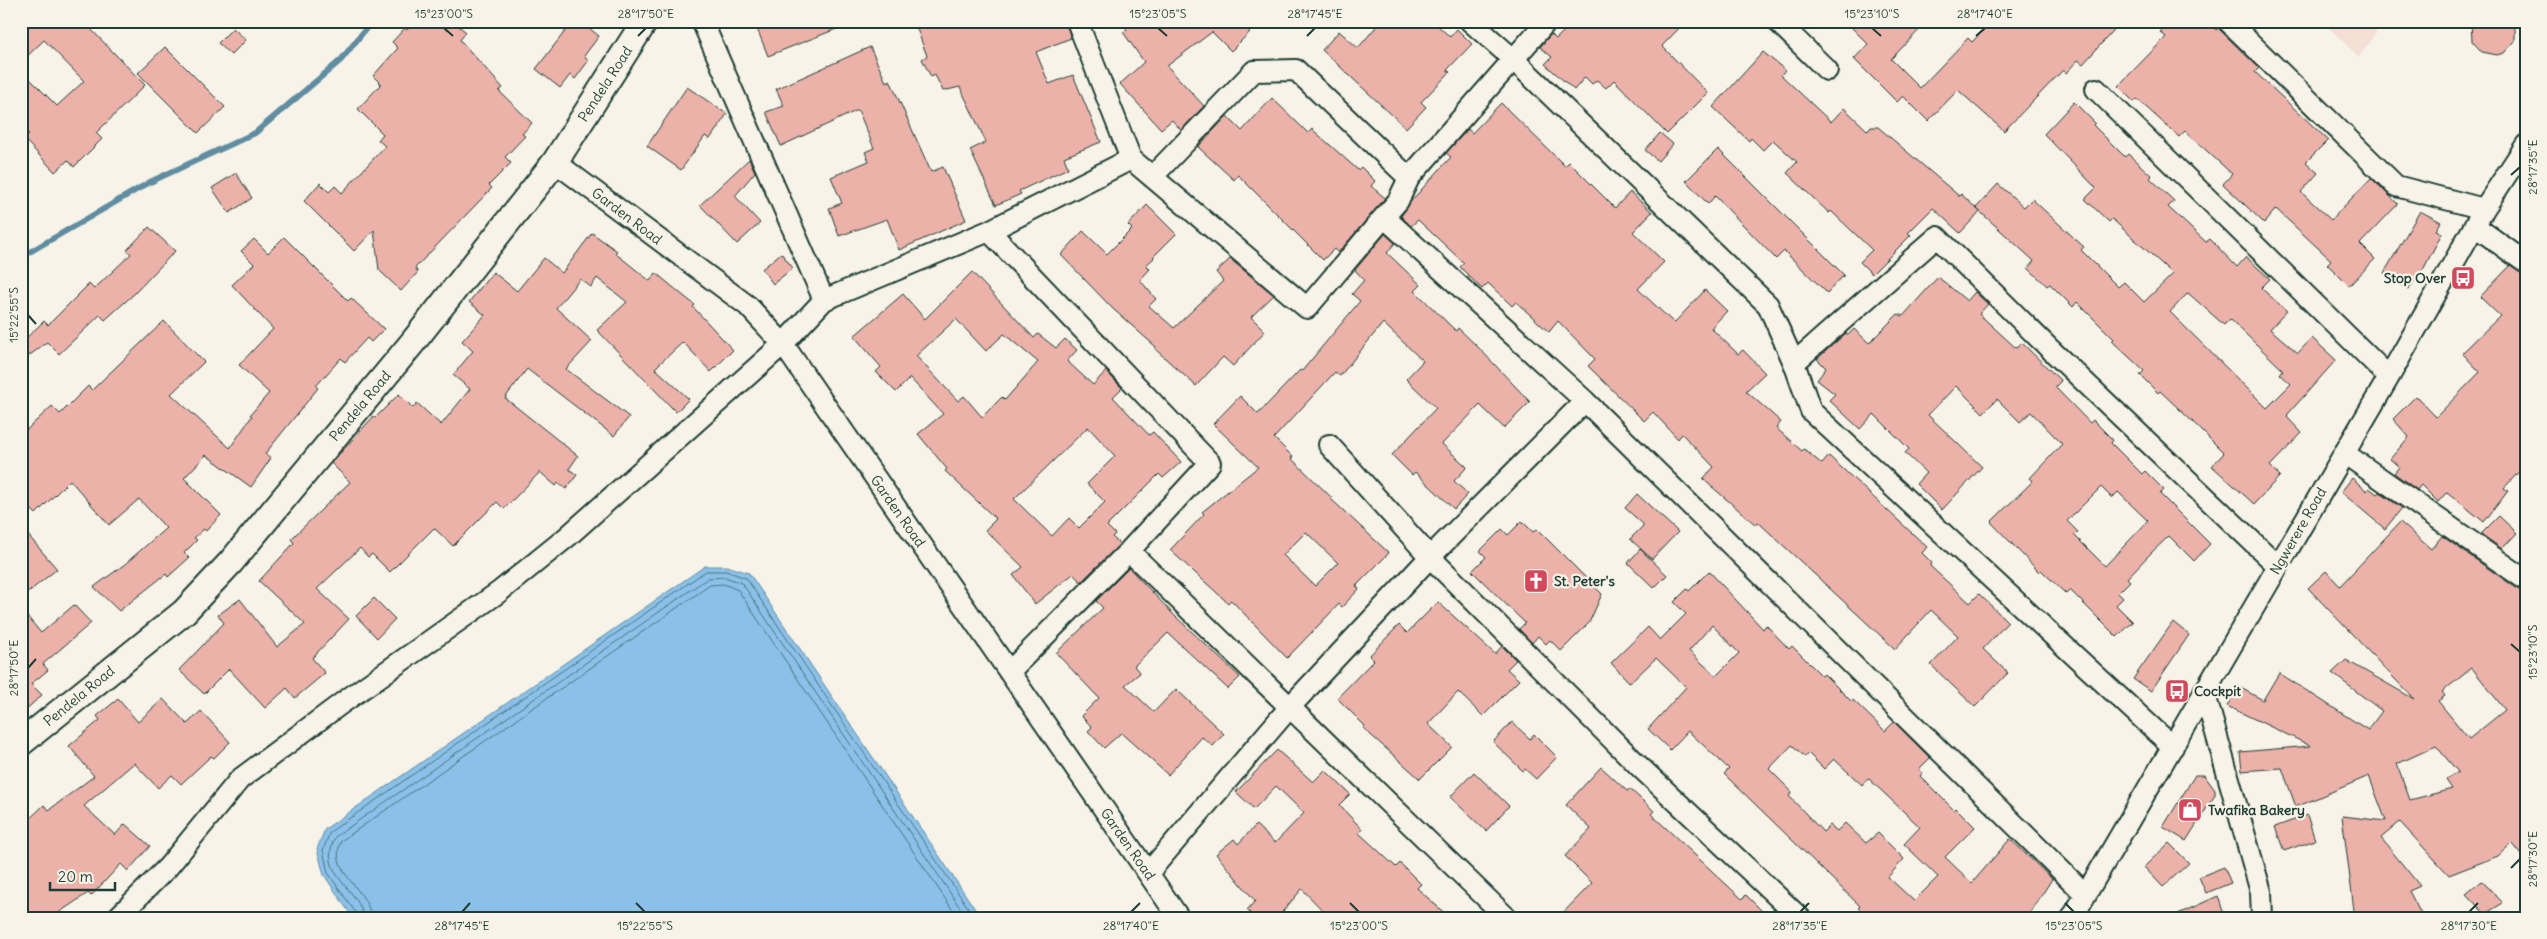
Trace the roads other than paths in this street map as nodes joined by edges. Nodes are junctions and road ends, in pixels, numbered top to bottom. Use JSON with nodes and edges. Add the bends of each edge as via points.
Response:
{"nodes":[{"id":1,"x":645,"y":21,"type":"edge"},
{"id":2,"x":702,"y":21,"type":"edge"},
{"id":3,"x":1077,"y":21,"type":"edge"},
{"id":4,"x":1470,"y":21,"type":"edge"},
{"id":5,"x":1547,"y":21,"type":"edge"},
{"id":6,"x":1777,"y":21,"type":"edge"},
{"id":7,"x":2228,"y":21,"type":"edge"},
{"id":8,"x":1512,"y":58,"type":"junction"},
{"id":9,"x":1827,"y":70,"type":"dead end"},
{"id":10,"x":2096,"y":89,"type":"dead end"},
{"id":11,"x":2526,"y":144,"type":"edge"},
{"id":12,"x":1131,"y":159,"type":"junction"},
{"id":13,"x":555,"y":162,"type":"junction"},
{"id":14,"x":1152,"y":177,"type":"junction"},
{"id":15,"x":1409,"y":178,"type":"junction"},
{"id":16,"x":1384,"y":217,"type":"junction"},
{"id":17,"x":2479,"y":218,"type":"junction"},
{"id":18,"x":989,"y":230,"type":"junction"},
{"id":19,"x":2526,"y":264,"type":"edge"},
{"id":20,"x":824,"y":300,"type":"junction"},
{"id":21,"x":783,"y":344,"type":"junction"},
{"id":22,"x":1794,"y":363,"type":"junction"},
{"id":23,"x":2389,"y":377,"type":"junction"},
{"id":24,"x":1585,"y":401,"type":"junction"},
{"id":25,"x":1329,"y":446,"type":"dead end"},
{"id":26,"x":2344,"y":454,"type":"junction"},
{"id":27,"x":1129,"y":551,"type":"junction"},
{"id":28,"x":1430,"y":557,"type":"junction"},
{"id":29,"x":2278,"y":566,"type":"junction"},
{"id":30,"x":2526,"y":580,"type":"edge"},
{"id":31,"x":1009,"y":672,"type":"junction"},
{"id":32,"x":2204,"y":691,"type":"junction"},
{"id":33,"x":1289,"y":708,"type":"junction"},
{"id":34,"x":21,"y":743,"type":"edge"},
{"id":35,"x":2173,"y":747,"type":"junction"},
{"id":36,"x":1149,"y":872,"type":"junction"},
{"id":37,"x":2085,"y":894,"type":"junction"},
{"id":38,"x":117,"y":918,"type":"edge"},
{"id":39,"x":1179,"y":918,"type":"edge"},
{"id":40,"x":1506,"y":918,"type":"edge"},
{"id":41,"x":1800,"y":918,"type":"edge"},
{"id":42,"x":2072,"y":918,"type":"edge"},
{"id":43,"x":2262,"y":918,"type":"edge"}],
"edges":[{"from":1,"to":13,"type":"street","name":"Pendela Road"},
{"from":2,"to":20,"type":"street"},
{"from":3,"to":12,"type":"street"},
{"from":4,"to":8,"type":"street"},
{"from":5,"to":8,"type":"street"},
{"from":6,"to":9,"type":"street"},
{"from":7,"to":17,"type":"street","via":[[2396,186]]},
{"from":8,"to":15,"type":"street"},
{"from":8,"to":22,"type":"street","via":[[1768,305]]},
{"from":10,"to":23,"type":"street"},
{"from":11,"to":17,"type":"street","name":"Ngwerere Road"},
{"from":12,"to":14,"type":"street"},
{"from":12,"to":18,"type":"street"},
{"from":13,"to":21,"type":"street","name":"Garden Road","via":[[748,306]]},
{"from":13,"to":34,"type":"street","name":"Pendela Road","via":[[413,342],[231,562],[184,612]]},
{"from":14,"to":15,"type":"street","via":[[1254,71],[1296,70]]},
{"from":14,"to":16,"type":"street","via":[[1307,308]]},
{"from":15,"to":16,"type":"street","via":[[1398,201]]},
{"from":16,"to":24,"type":"street"},
{"from":17,"to":19,"type":"street"},
{"from":17,"to":23,"type":"street","name":"Ngwerere Road"},
{"from":18,"to":20,"type":"street"},
{"from":18,"to":27,"type":"street","via":[[1210,463]]},
{"from":20,"to":21,"type":"street"},
{"from":21,"to":31,"type":"street","name":"Garden Road"},
{"from":21,"to":38,"type":"street","via":[[568,537],[499,592],[240,779],[168,866]]},
{"from":22,"to":29,"type":"street","via":[[1937,237]]},
{"from":22,"to":35,"type":"street","via":[[1811,411]]},
{"from":23,"to":26,"type":"street","name":"Ngwerere Road"},
{"from":24,"to":28,"type":"street"},
{"from":24,"to":37,"type":"street"},
{"from":25,"to":28,"type":"street"},
{"from":26,"to":29,"type":"street","name":"Ngwerere Road"},
{"from":26,"to":30,"type":"street"},
{"from":27,"to":31,"type":"street"},
{"from":27,"to":33,"type":"street"},
{"from":28,"to":33,"type":"street"},
{"from":28,"to":41,"type":"street","via":[[1640,767]]},
{"from":29,"to":32,"type":"street","name":"Ngwerere Road"},
{"from":31,"to":36,"type":"street","name":"Garden Road"},
{"from":32,"to":35,"type":"street","name":"Ngwerere Road"},
{"from":32,"to":43,"type":"street","via":[[2261,892]]},
{"from":33,"to":36,"type":"street"},
{"from":33,"to":40,"type":"street"},
{"from":35,"to":37,"type":"street","name":"Ngwerere Road"},
{"from":36,"to":39,"type":"street","name":"Garden Road"},
{"from":37,"to":42,"type":"street","name":"Ngwerere Road"}]}
